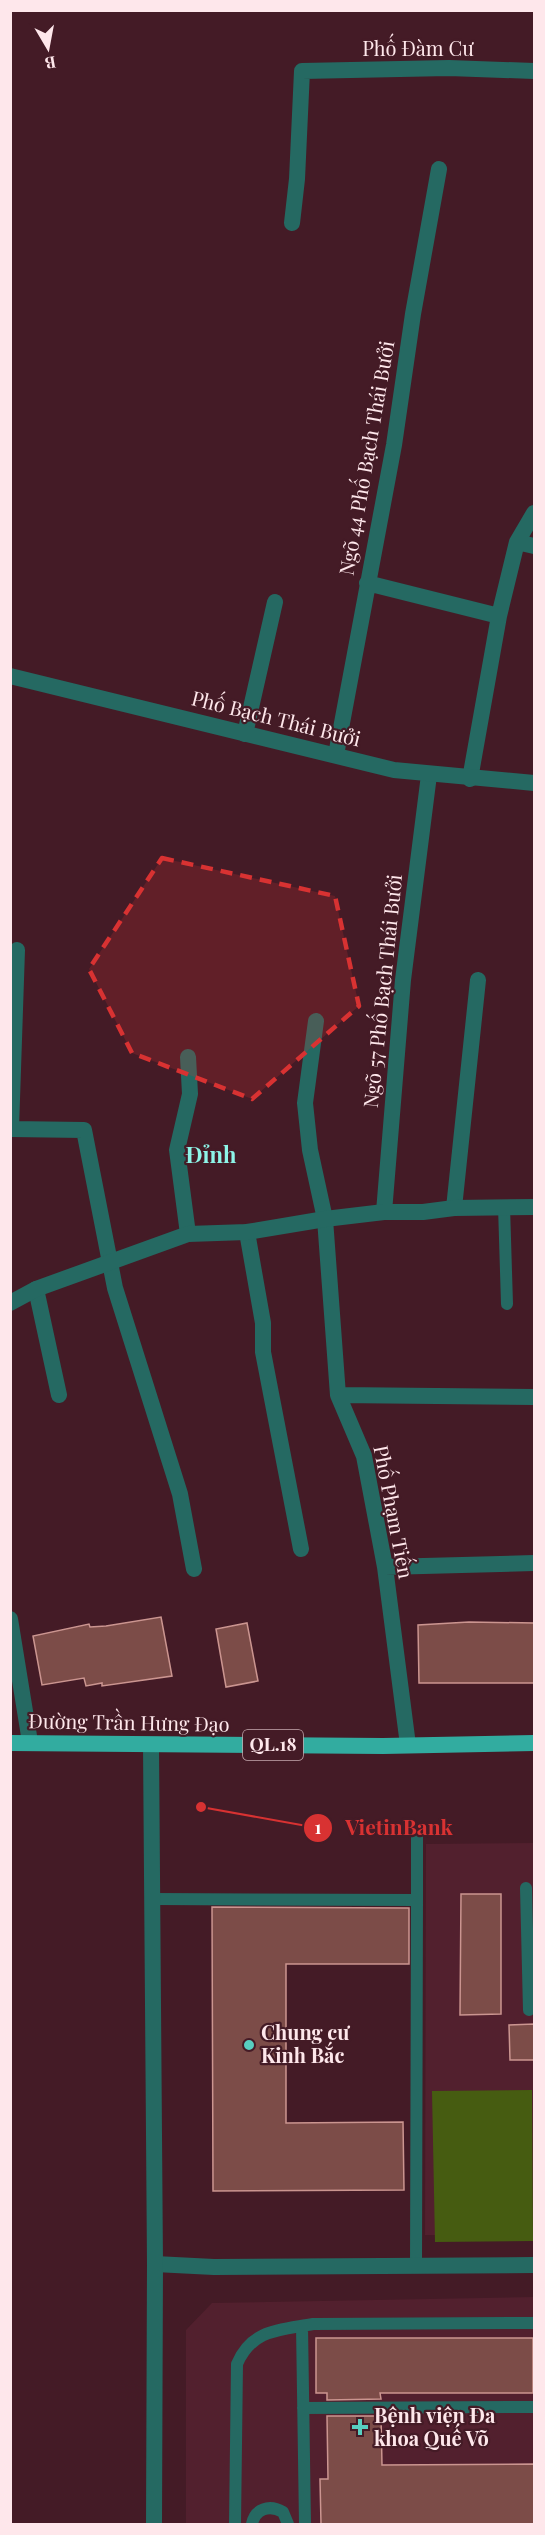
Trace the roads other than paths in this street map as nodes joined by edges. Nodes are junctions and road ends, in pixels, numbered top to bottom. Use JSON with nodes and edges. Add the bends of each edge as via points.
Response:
{"nodes":[{"id":1,"x":534,"y":71,"type":"edge"},
{"id":2,"x":439,"y":168,"type":"dead end"},
{"id":3,"x":292,"y":223,"type":"dead end"},
{"id":4,"x":534,"y":513,"type":"edge"},
{"id":5,"x":517,"y":542,"type":"junction"},
{"id":6,"x":534,"y":546,"type":"edge"},
{"id":7,"x":367,"y":583,"type":"junction"},
{"id":8,"x":275,"y":602,"type":"dead end"},
{"id":9,"x":499,"y":616,"type":"junction"},
{"id":10,"x":10,"y":676,"type":"edge"},
{"id":11,"x":245,"y":734,"type":"junction"},
{"id":12,"x":336,"y":755,"type":"junction"},
{"id":13,"x":429,"y":775,"type":"junction"},
{"id":14,"x":470,"y":779,"type":"junction"},
{"id":15,"x":534,"y":783,"type":"edge"},
{"id":16,"x":18,"y":950,"type":"edge"},
{"id":17,"x":478,"y":980,"type":"dead end"},
{"id":18,"x":316,"y":1021,"type":"dead end"},
{"id":19,"x":188,"y":1057,"type":"dead end"},
{"id":20,"x":504,"y":1206,"type":"junction"},
{"id":21,"x":534,"y":1207,"type":"edge"},
{"id":22,"x":454,"y":1208,"type":"junction"},
{"id":23,"x":384,"y":1212,"type":"junction"},
{"id":24,"x":325,"y":1219,"type":"junction"},
{"id":25,"x":247,"y":1232,"type":"junction"},
{"id":26,"x":188,"y":1234,"type":"junction"},
{"id":27,"x":110,"y":1263,"type":"junction"},
{"id":28,"x":36,"y":1289,"type":"junction"},
{"id":29,"x":10,"y":1303,"type":"edge"},
{"id":30,"x":507,"y":1304,"type":"dead end"},
{"id":31,"x":59,"y":1395,"type":"dead end"},
{"id":32,"x":338,"y":1395,"type":"junction"},
{"id":33,"x":534,"y":1397,"type":"edge"},
{"id":34,"x":301,"y":1549,"type":"dead end"},
{"id":35,"x":534,"y":1563,"type":"edge"},
{"id":36,"x":385,"y":1567,"type":"junction"},
{"id":37,"x":194,"y":1569,"type":"dead end"},
{"id":38,"x":10,"y":1619,"type":"edge"},
{"id":39,"x":10,"y":1743,"type":"edge"},
{"id":40,"x":30,"y":1743,"type":"junction"},
{"id":41,"x":534,"y":1743,"type":"edge"},
{"id":42,"x":151,"y":1745,"type":"junction"},
{"id":43,"x":408,"y":1745,"type":"junction"},
{"id":44,"x":417,"y":1836,"type":"dead end"},
{"id":45,"x":526,"y":1888,"type":"dead end"},
{"id":46,"x":153,"y":1899,"type":"junction"},
{"id":47,"x":417,"y":1900,"type":"junction"},
{"id":48,"x":531,"y":1961,"type":"edge"},
{"id":49,"x":529,"y":2010,"type":"dead end"},
{"id":50,"x":155,"y":2264,"type":"junction"},
{"id":51,"x":534,"y":2265,"type":"edge"},
{"id":52,"x":416,"y":2266,"type":"junction"},
{"id":53,"x":534,"y":2323,"type":"edge"},
{"id":54,"x":302,"y":2326,"type":"junction"},
{"id":55,"x":534,"y":2407,"type":"edge"},
{"id":56,"x":303,"y":2409,"type":"junction"},
{"id":57,"x":305,"y":2523,"type":"edge"},
{"id":58,"x":154,"y":2524,"type":"edge"},
{"id":59,"x":235,"y":2524,"type":"edge"},
{"id":60,"x":252,"y":2524,"type":"edge"},
{"id":61,"x":288,"y":2524,"type":"edge"}],
"edges":[{"from":1,"to":3,"type":"street","name":"Phố Đàm Cư","via":[[302,71]]},
{"from":2,"to":7,"type":"street","name":"Ngõ 44 Phố Bạch Thái Bưởi","via":[[394,445]]},
{"from":4,"to":5,"type":"street"},
{"from":5,"to":6,"type":"street"},
{"from":5,"to":9,"type":"street"},
{"from":7,"to":9,"type":"street"},
{"from":7,"to":12,"type":"street","name":"Ngõ 44 Phố Bạch Thái Bưởi"},
{"from":8,"to":11,"type":"street"},
{"from":9,"to":14,"type":"street"},
{"from":10,"to":11,"type":"street","name":"Phố Bạch Thái Bưởi"},
{"from":11,"to":12,"type":"street","name":"Phố Bạch Thái Bưởi"},
{"from":12,"to":13,"type":"street","name":"Phố Bạch Thái Bưởi"},
{"from":13,"to":14,"type":"street","name":"Phố Bạch Thái Bưởi"},
{"from":13,"to":23,"type":"street","name":"Ngõ 57 Phố Bạch Thái Bưởi","via":[[403,980]]},
{"from":14,"to":15,"type":"street","name":"Phố Bạch Thái Bưởi"},
{"from":16,"to":27,"type":"street","via":[[10,1129],[84,1130]]},
{"from":17,"to":22,"type":"street"},
{"from":18,"to":24,"type":"street","name":"Phố Phạm Tiến","via":[[305,1103],[310,1150]]},
{"from":19,"to":26,"type":"street","via":[[190,1094],[177,1150]]},
{"from":20,"to":21,"type":"street"},
{"from":20,"to":22,"type":"street"},
{"from":20,"to":30,"type":"lane"},
{"from":22,"to":23,"type":"street"},
{"from":23,"to":24,"type":"street"},
{"from":24,"to":25,"type":"street"},
{"from":24,"to":32,"type":"street","name":"Phố Phạm Tiến"},
{"from":25,"to":26,"type":"street"},
{"from":25,"to":34,"type":"street","via":[[264,1323],[262,1352]]},
{"from":26,"to":27,"type":"street"},
{"from":27,"to":28,"type":"street"},
{"from":27,"to":37,"type":"street","via":[[180,1494]]},
{"from":28,"to":29,"type":"street"},
{"from":28,"to":31,"type":"street"},
{"from":32,"to":33,"type":"street"},
{"from":32,"to":36,"type":"street","name":"Phố Phạm Tiến","via":[[364,1456]]},
{"from":35,"to":36,"type":"street"},
{"from":36,"to":43,"type":"street","name":"Phố Phạm Tiến"},
{"from":38,"to":40,"type":"street"},
{"from":39,"to":40,"type":"highway","name":"Đường Trần Hưng Đạo","number":"QL.18"},
{"from":40,"to":42,"type":"highway","name":"Đường Trần Hưng Đạo","number":"QL.18"},
{"from":41,"to":43,"type":"highway","name":"Đường Trần Hưng Đạo","number":"QL.18"},
{"from":42,"to":43,"type":"highway","name":"Đường Trần Hưng Đạo","number":"QL.18"},
{"from":42,"to":46,"type":"street"},
{"from":44,"to":47,"type":"lane"},
{"from":45,"to":48,"type":"lane"},
{"from":46,"to":47,"type":"lane"},
{"from":46,"to":50,"type":"street"},
{"from":47,"to":52,"type":"lane"},
{"from":48,"to":49,"type":"lane"},
{"from":50,"to":52,"type":"street"},
{"from":50,"to":58,"type":"street"},
{"from":51,"to":52,"type":"street"},
{"from":53,"to":54,"type":"lane"},
{"from":54,"to":56,"type":"lane"},
{"from":54,"to":59,"type":"lane","via":[[255,2338],[237,2364]]},
{"from":55,"to":56,"type":"lane"},
{"from":56,"to":57,"type":"lane"},
{"from":57,"to":61,"type":"lane"},
{"from":60,"to":61,"type":"lane","via":[[255,2515],[271,2508],[283,2512]]}]}
